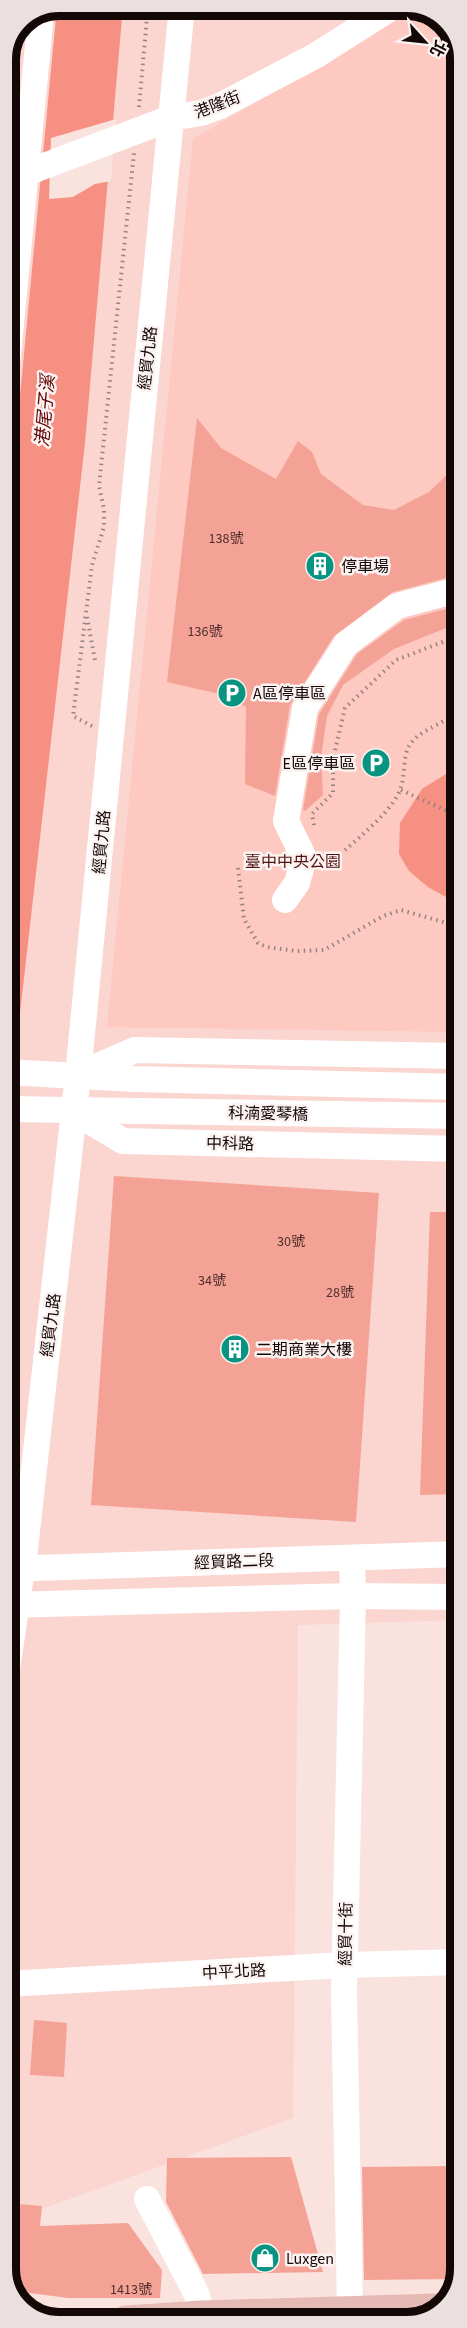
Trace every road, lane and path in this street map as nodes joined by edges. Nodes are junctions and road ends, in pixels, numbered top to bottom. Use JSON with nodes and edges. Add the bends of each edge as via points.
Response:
{"nodes":[{"id":1,"x":149,"y":17,"type":"edge"},
{"id":2,"x":179,"y":17,"type":"edge"},
{"id":3,"x":377,"y":17,"type":"edge"},
{"id":4,"x":41,"y":21,"type":"edge"},
{"id":5,"x":154,"y":119,"type":"junction"},
{"id":6,"x":135,"y":149,"type":"dead end"},
{"id":7,"x":32,"y":171,"type":"junction"},
{"id":8,"x":16,"y":296,"type":"edge"},
{"id":9,"x":450,"y":592,"type":"edge"},
{"id":10,"x":86,"y":610,"type":"junction"},
{"id":11,"x":450,"y":639,"type":"edge"},
{"id":12,"x":96,"y":664,"type":"dead end"},
{"id":13,"x":450,"y":716,"type":"edge"},
{"id":14,"x":98,"y":730,"type":"dead end"},
{"id":15,"x":401,"y":790,"type":"junction"},
{"id":16,"x":450,"y":812,"type":"edge"},
{"id":17,"x":315,"y":835,"type":"dead end"},
{"id":18,"x":345,"y":850,"type":"dead end"},
{"id":19,"x":238,"y":868,"type":"dead end"},
{"id":20,"x":285,"y":900,"type":"dead end"},
{"id":21,"x":450,"y":924,"type":"edge"},
{"id":22,"x":450,"y":1056,"type":"edge"},
{"id":23,"x":16,"y":1072,"type":"edge"},
{"id":24,"x":68,"y":1074,"type":"junction"},
{"id":25,"x":450,"y":1087,"type":"edge"},
{"id":26,"x":16,"y":1109,"type":"edge"},
{"id":27,"x":62,"y":1111,"type":"junction"},
{"id":28,"x":450,"y":1116,"type":"edge"},
{"id":29,"x":450,"y":1149,"type":"edge"},
{"id":30,"x":17,"y":1544,"type":"edge"},
{"id":31,"x":450,"y":1554,"type":"edge"},
{"id":32,"x":352,"y":1557,"type":"junction"},
{"id":33,"x":17,"y":1569,"type":"edge"},
{"id":34,"x":353,"y":1596,"type":"junction"},
{"id":35,"x":450,"y":1597,"type":"edge"},
{"id":36,"x":17,"y":1605,"type":"edge"},
{"id":37,"x":450,"y":1962,"type":"edge"},
{"id":38,"x":345,"y":1965,"type":"junction"},
{"id":39,"x":17,"y":1983,"type":"edge"},
{"id":40,"x":147,"y":2199,"type":"dead end"},
{"id":41,"x":417,"y":2310,"type":"edge"},
{"id":42,"x":200,"y":2311,"type":"edge"},
{"id":43,"x":350,"y":2311,"type":"joint"}],
"edges":[{"from":1,"to":5,"type":"path"},
{"from":2,"to":5,"type":"street","name":"經貿九路"},
{"from":3,"to":5,"type":"street","name":"港隆街","via":[[315,56],[220,106],[201,113]]},
{"from":4,"to":7,"type":"street"},
{"from":5,"to":7,"type":"street","name":"港隆街"},
{"from":5,"to":24,"type":"street","name":"經貿九路"},
{"from":6,"to":10,"type":"path","via":[[99,486],[104,527],[92,565]]},
{"from":7,"to":8,"type":"street"},
{"from":9,"to":20,"type":"street","via":[[397,606],[346,644],[305,708],[285,821],[304,858],[297,884]]},
{"from":10,"to":12,"type":"path"},
{"from":10,"to":14,"type":"path","via":[[73,716]]},
{"from":11,"to":17,"type":"path","via":[[396,660],[345,708],[333,759],[333,794],[312,814]]},
{"from":13,"to":15,"type":"path","via":[[427,729],[409,746]]},
{"from":15,"to":16,"type":"path"},
{"from":15,"to":18,"type":"path","via":[[375,824]]},
{"from":19,"to":21,"type":"path","via":[[244,919],[258,943],[267,948],[324,950],[382,916],[401,910]]},
{"from":22,"to":24,"type":"street","via":[[135,1050]]},
{"from":23,"to":24,"type":"street"},
{"from":24,"to":25,"type":"street","name":"科湳愛琴橋"},
{"from":24,"to":27,"type":"street","name":"經貿九路"},
{"from":26,"to":27,"type":"street","name":"中科路"},
{"from":27,"to":28,"type":"street","name":"科湳愛琴橋"},
{"from":27,"to":29,"type":"street","name":"中科路","via":[[123,1141]]},
{"from":27,"to":30,"type":"street","name":"經貿九路"},
{"from":31,"to":32,"type":"street","name":"經貿路二段"},
{"from":32,"to":33,"type":"street","name":"經貿路二段"},
{"from":32,"to":34,"type":"street","name":"經貿十街"},
{"from":34,"to":35,"type":"street"},
{"from":34,"to":36,"type":"street"},
{"from":34,"to":38,"type":"street","name":"經貿十街"},
{"from":37,"to":38,"type":"street","name":"中平北路"},
{"from":38,"to":39,"type":"street","name":"中平北路"},
{"from":38,"to":43,"type":"street","name":"經貿十街"},
{"from":40,"to":42,"type":"street","via":[[197,2295]]},
{"from":41,"to":43,"type":"main road"}]}
